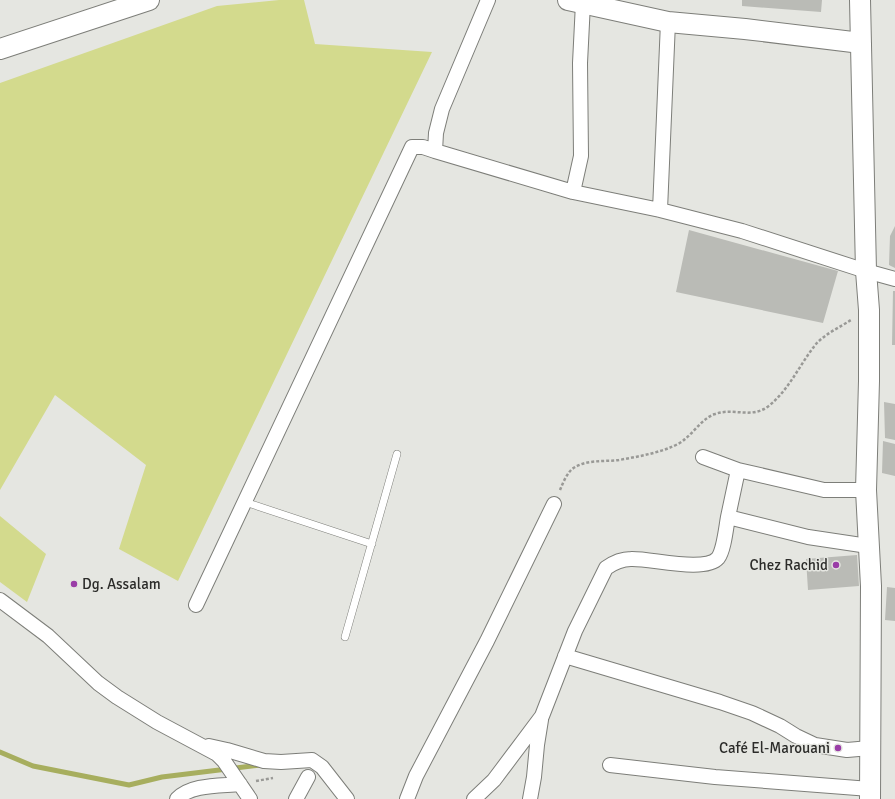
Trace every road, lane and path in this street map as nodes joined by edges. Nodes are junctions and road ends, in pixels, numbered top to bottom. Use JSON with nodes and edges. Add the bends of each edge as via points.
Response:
{"nodes":[{"id":1,"x":149,"y":0,"type":"edge"},
{"id":2,"x":488,"y":0,"type":"edge"},
{"id":3,"x":860,"y":0,"type":"edge"},
{"id":4,"x":575,"y":2,"type":"edge"},
{"id":5,"x":668,"y":22,"type":"junction"},
{"id":6,"x":861,"y":43,"type":"junction"},
{"id":7,"x":0,"y":49,"type":"edge"},
{"id":8,"x":435,"y":151,"type":"junction"},
{"id":9,"x":573,"y":192,"type":"junction"},
{"id":10,"x":660,"y":210,"type":"junction"},
{"id":11,"x":866,"y":271,"type":"junction"},
{"id":12,"x":895,"y":279,"type":"edge"},
{"id":13,"x":869,"y":310,"type":"junction"},
{"id":14,"x":398,"y":454,"type":"dead end"},
{"id":15,"x":703,"y":457,"type":"dead end"},
{"id":16,"x":738,"y":470,"type":"junction"},
{"id":17,"x":866,"y":490,"type":"junction"},
{"id":18,"x":244,"y":502,"type":"junction"},
{"id":19,"x":554,"y":504,"type":"joint"},
{"id":20,"x":728,"y":517,"type":"junction"},
{"id":21,"x":372,"y":544,"type":"junction"},
{"id":22,"x":868,"y":546,"type":"junction"},
{"id":23,"x":0,"y":600,"type":"edge"},
{"id":24,"x":196,"y":605,"type":"dead end"},
{"id":25,"x":345,"y":637,"type":"dead end"},
{"id":26,"x":565,"y":656,"type":"junction"},
{"id":27,"x":542,"y":716,"type":"junction"},
{"id":28,"x":200,"y":745,"type":"junction"},
{"id":29,"x":870,"y":748,"type":"junction"},
{"id":30,"x":610,"y":765,"type":"dead end"},
{"id":31,"x":308,"y":777,"type":"dead end"},
{"id":32,"x":238,"y":781,"type":"junction"},
{"id":33,"x":870,"y":794,"type":"edge"},
{"id":34,"x":176,"y":799,"type":"edge"},
{"id":35,"x":250,"y":799,"type":"edge"},
{"id":36,"x":296,"y":799,"type":"edge"},
{"id":37,"x":347,"y":799,"type":"edge"},
{"id":38,"x":407,"y":799,"type":"edge"},
{"id":39,"x":474,"y":799,"type":"edge"},
{"id":40,"x":530,"y":799,"type":"edge"}],
"edges":[{"from":1,"to":7,"type":"street"},
{"from":2,"to":8,"type":"street","via":[[442,109]]},
{"from":3,"to":6,"type":"street"},
{"from":4,"to":5,"type":"street"},
{"from":4,"to":9,"type":"street","via":[[580,63],[580,156]]},
{"from":5,"to":6,"type":"street"},
{"from":5,"to":10,"type":"street"},
{"from":6,"to":11,"type":"street"},
{"from":8,"to":9,"type":"street"},
{"from":8,"to":18,"type":"street","via":[[423,146],[412,147]]},
{"from":9,"to":10,"type":"street"},
{"from":10,"to":11,"type":"street","via":[[742,231]]},
{"from":11,"to":12,"type":"street"},
{"from":11,"to":13,"type":"street"},
{"from":13,"to":17,"type":"street"},
{"from":13,"to":19,"type":"path","via":[[816,344],[794,377],[776,400],[767,407],[752,413],[724,412],[712,415],[684,441],[656,452],[578,465],[566,476]]},
{"from":14,"to":21,"type":"lane"},
{"from":15,"to":16,"type":"street"},
{"from":16,"to":17,"type":"street","via":[[824,490]]},
{"from":16,"to":20,"type":"street"},
{"from":17,"to":22,"type":"street"},
{"from":18,"to":21,"type":"lane"},
{"from":18,"to":24,"type":"street"},
{"from":19,"to":38,"type":"street","via":[[487,641],[416,776]]},
{"from":20,"to":22,"type":"street","via":[[808,537]]},
{"from":20,"to":26,"type":"street","via":[[721,553],[717,559],[706,564],[631,559],[606,568]]},
{"from":21,"to":25,"type":"lane"},
{"from":22,"to":29,"type":"street","via":[[871,586]]},
{"from":23,"to":28,"type":"street","via":[[48,636],[98,683],[117,697]]},
{"from":26,"to":27,"type":"street"},
{"from":26,"to":29,"type":"street","via":[[720,702],[780,726],[815,745],[847,750]]},
{"from":27,"to":39,"type":"street","via":[[494,780]]},
{"from":27,"to":40,"type":"street"},
{"from":28,"to":32,"type":"street","via":[[217,754]]},
{"from":28,"to":37,"type":"street","via":[[264,761],[312,760],[331,777]]},
{"from":29,"to":33,"type":"street"},
{"from":30,"to":33,"type":"street"},
{"from":31,"to":36,"type":"street"},
{"from":32,"to":34,"type":"street","via":[[184,792]]},
{"from":32,"to":35,"type":"street"}]}
